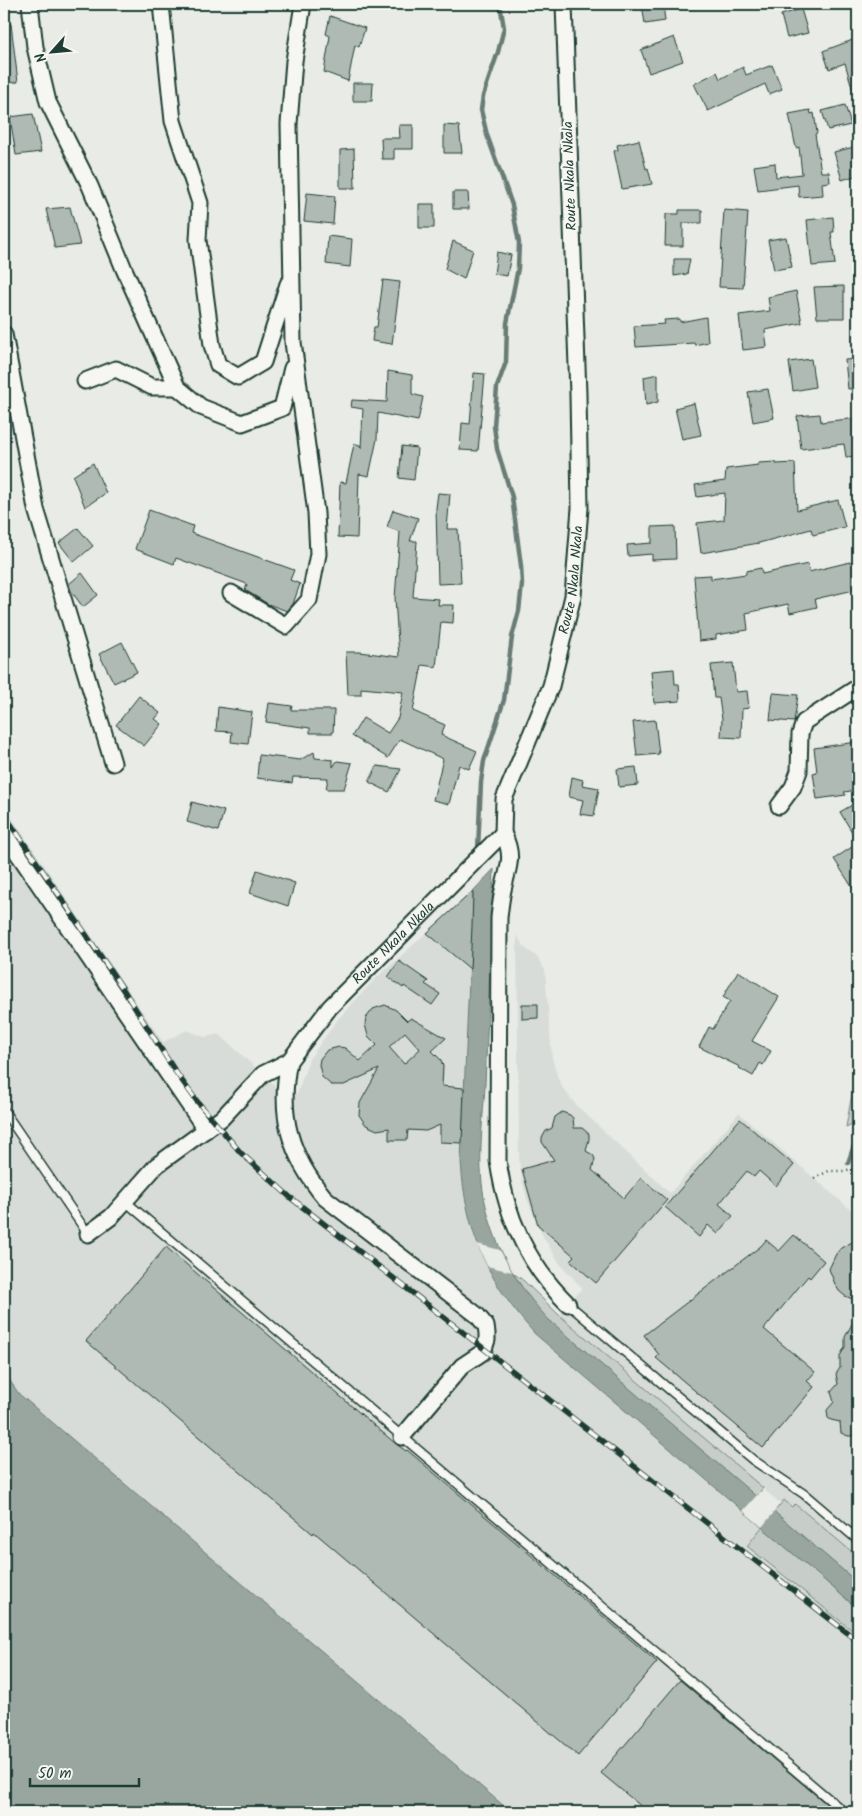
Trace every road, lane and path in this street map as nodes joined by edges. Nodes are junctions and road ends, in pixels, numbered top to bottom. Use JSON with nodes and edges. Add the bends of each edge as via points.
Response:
{"nodes":[{"id":1,"x":30,"y":4,"type":"edge"},
{"id":2,"x":162,"y":4,"type":"edge"},
{"id":3,"x":303,"y":4,"type":"edge"},
{"id":4,"x":564,"y":4,"type":"edge"},
{"id":5,"x":291,"y":273,"type":"junction"},
{"id":6,"x":4,"y":334,"type":"edge"},
{"id":7,"x":295,"y":359,"type":"junction"},
{"id":8,"x":85,"y":381,"type":"dead end"},
{"id":9,"x":177,"y":387,"type":"junction"},
{"id":10,"x":231,"y":593,"type":"dead end"},
{"id":11,"x":858,"y":687,"type":"edge"},
{"id":12,"x":114,"y":763,"type":"dead end"},
{"id":13,"x":779,"y":806,"type":"dead end"},
{"id":14,"x":4,"y":833,"type":"edge"},
{"id":15,"x":503,"y":833,"type":"junction"},
{"id":16,"x":289,"y":1061,"type":"junction"},
{"id":17,"x":4,"y":1111,"type":"edge"},
{"id":18,"x":206,"y":1130,"type":"junction"},
{"id":19,"x":858,"y":1167,"type":"edge"},
{"id":20,"x":814,"y":1178,"type":"dead end"},
{"id":21,"x":126,"y":1201,"type":"junction"},
{"id":22,"x":88,"y":1234,"type":"joint"},
{"id":23,"x":568,"y":1304,"type":"joint"},
{"id":24,"x":402,"y":1437,"type":"junction"},
{"id":25,"x":858,"y":1540,"type":"edge"},
{"id":26,"x":844,"y":1812,"type":"edge"}],
"edges":[{"from":1,"to":9,"type":"street","via":[[35,47],[48,102],[90,186]]},
{"from":2,"to":5,"type":"street","via":[[173,121],[200,204],[198,240],[212,345],[218,365],[238,377],[263,362]]},
{"from":3,"to":5,"type":"street","via":[[288,124]]},
{"from":4,"to":15,"type":"street","name":"Route Nkala Nkala","via":[[580,508],[573,596],[551,686],[504,799]]},
{"from":5,"to":7,"type":"street"},
{"from":6,"to":12,"type":"street","via":[[36,509]]},
{"from":7,"to":9,"type":"street","via":[[282,408],[242,423],[201,407]]},
{"from":7,"to":10,"type":"street","via":[[316,514],[318,554],[309,600],[286,626]]},
{"from":8,"to":9,"type":"street","via":[[116,369],[152,388]]},
{"from":11,"to":13,"type":"street","via":[[804,722],[800,734],[799,771],[793,787]]},
{"from":14,"to":18,"type":"street"},
{"from":15,"to":16,"type":"street","name":"Route Nkala Nkala","via":[[330,1007]]},
{"from":15,"to":23,"type":"street","via":[[510,860],[499,918],[498,1161],[501,1184],[514,1227],[524,1247],[543,1277]]},
{"from":16,"to":18,"type":"street","via":[[263,1074],[222,1118]]},
{"from":16,"to":24,"type":"street","via":[[284,1094],[288,1126],[298,1158],[315,1185],[325,1198],[477,1315],[486,1326],[487,1340],[483,1352],[462,1366]]},
{"from":17,"to":22,"type":"lane"},
{"from":18,"to":21,"type":"street","via":[[157,1166]]},
{"from":19,"to":20,"type":"path","via":[[829,1171]]},
{"from":21,"to":22,"type":"street","via":[[112,1217]]},
{"from":21,"to":24,"type":"lane"},
{"from":23,"to":25,"type":"lane","via":[[753,1460],[804,1494]]},
{"from":24,"to":26,"type":"lane"}]}
